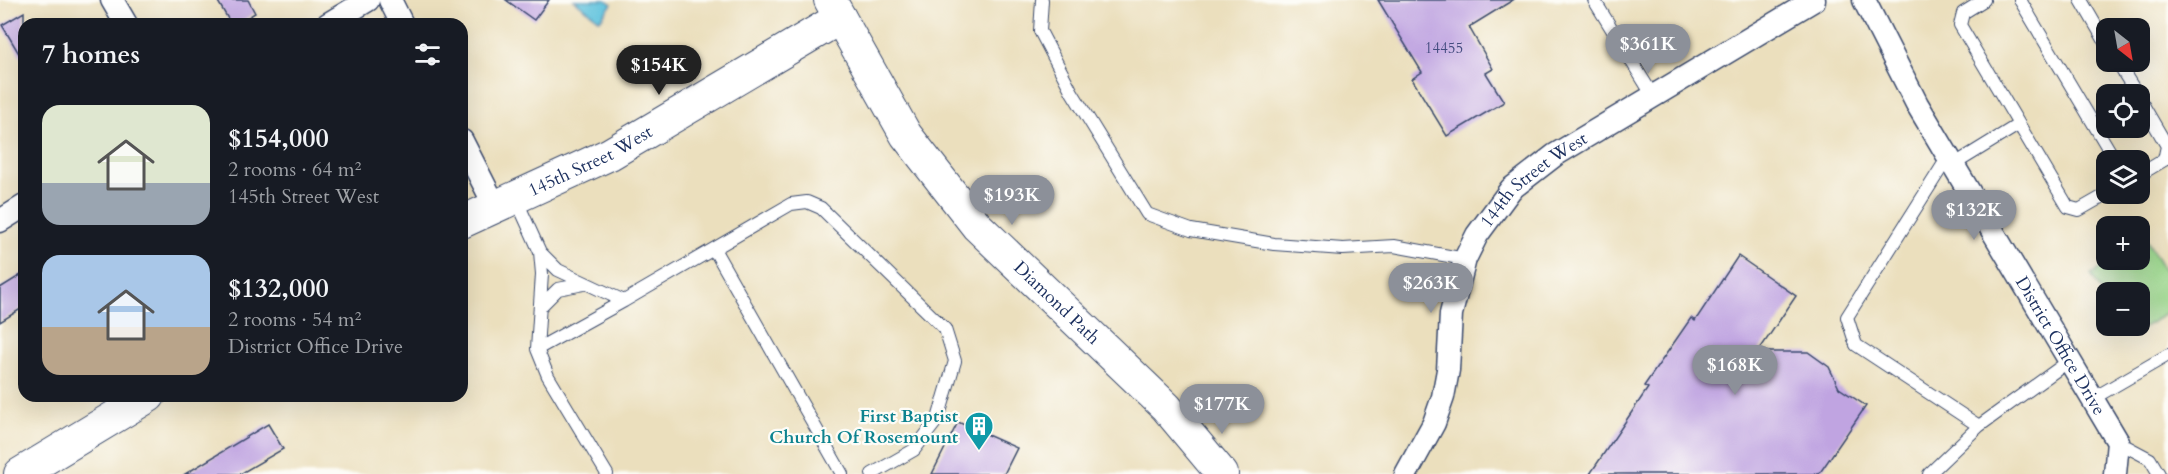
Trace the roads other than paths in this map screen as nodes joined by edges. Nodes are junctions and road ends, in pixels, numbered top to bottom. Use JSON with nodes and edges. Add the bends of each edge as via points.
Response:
{"nodes":[{"id":1,"x":112,"y":0,"type":"edge"},
{"id":2,"x":368,"y":0,"type":"edge"},
{"id":3,"x":390,"y":0,"type":"edge"},
{"id":4,"x":1042,"y":0,"type":"edge"},
{"id":5,"x":1594,"y":0,"type":"edge"},
{"id":6,"x":1814,"y":0,"type":"edge"},
{"id":7,"x":1864,"y":0,"type":"edge"},
{"id":8,"x":1984,"y":0,"type":"edge"},
{"id":9,"x":2020,"y":0,"type":"edge"},
{"id":10,"x":2081,"y":0,"type":"edge"},
{"id":11,"x":835,"y":9,"type":"edge"},
{"id":12,"x":122,"y":18,"type":"edge"},
{"id":13,"x":338,"y":18,"type":"edge"},
{"id":14,"x":399,"y":18,"type":"edge"},
{"id":15,"x":2096,"y":26,"type":"edge"},
{"id":16,"x":1653,"y":96,"type":"junction"},
{"id":17,"x":2150,"y":117,"type":"edge"},
{"id":18,"x":2018,"y":124,"type":"junction"},
{"id":19,"x":468,"y":149,"type":"edge"},
{"id":20,"x":2109,"y":150,"type":"edge"},
{"id":21,"x":1951,"y":161,"type":"junction"},
{"id":22,"x":2150,"y":168,"type":"edge"},
{"id":23,"x":2096,"y":200,"type":"edge"},
{"id":24,"x":505,"y":201,"type":"junction"},
{"id":25,"x":18,"y":210,"type":"edge"},
{"id":26,"x":468,"y":219,"type":"edge"},
{"id":27,"x":0,"y":220,"type":"edge"},
{"id":28,"x":714,"y":249,"type":"junction"},
{"id":29,"x":540,"y":252,"type":"junction"},
{"id":30,"x":1465,"y":259,"type":"junction"},
{"id":31,"x":584,"y":284,"type":"junction"},
{"id":32,"x":624,"y":301,"type":"junction"},
{"id":33,"x":540,"y":307,"type":"junction"},
{"id":34,"x":537,"y":349,"type":"junction"},
{"id":35,"x":2168,"y":355,"type":"edge"},
{"id":36,"x":2069,"y":361,"type":"junction"},
{"id":37,"x":2092,"y":399,"type":"junction"},
{"id":38,"x":139,"y":402,"type":"edge"},
{"id":39,"x":1979,"y":426,"type":"junction"},
{"id":40,"x":2118,"y":442,"type":"junction"},
{"id":41,"x":20,"y":474,"type":"edge"},
{"id":42,"x":607,"y":474,"type":"edge"},
{"id":43,"x":842,"y":474,"type":"edge"},
{"id":44,"x":872,"y":474,"type":"edge"},
{"id":45,"x":1222,"y":474,"type":"edge"},
{"id":46,"x":1406,"y":474,"type":"edge"},
{"id":47,"x":1929,"y":474,"type":"edge"},
{"id":48,"x":2115,"y":474,"type":"edge"},
{"id":49,"x":2159,"y":474,"type":"edge"}],
"edges":[{"from":1,"to":12,"type":"street"},
{"from":2,"to":13,"type":"street"},
{"from":3,"to":14,"type":"street"},
{"from":4,"to":30,"type":"lane","via":[[1040,31],[1072,92],[1147,214],[1191,230],[1275,244],[1343,249],[1394,246]]},
{"from":5,"to":16,"type":"lane"},
{"from":6,"to":16,"type":"street","name":"144th Street West"},
{"from":7,"to":21,"type":"street","name":"District Office Drive","via":[[1917,105]]},
{"from":8,"to":18,"type":"lane","via":[[1963,13],[1960,25]]},
{"from":9,"to":20,"type":"lane"},
{"from":10,"to":15,"type":"lane"},
{"from":11,"to":24,"type":"street","name":"145th Street West","via":[[610,154]]},
{"from":11,"to":45,"type":"street","name":"Diamond Path","via":[[906,135],[977,226],[1166,407]]},
{"from":16,"to":30,"type":"street","name":"144th Street West","via":[[1532,170],[1493,211]]},
{"from":17,"to":22,"type":"lane","via":[[2167,146],[2164,160]]},
{"from":18,"to":21,"type":"lane"},
{"from":18,"to":23,"type":"lane","via":[[2068,207],[2079,210]]},
{"from":19,"to":24,"type":"street"},
{"from":21,"to":36,"type":"street","name":"District Office Drive"},
{"from":21,"to":39,"type":"lane","via":[[1847,317],[1856,345]]},
{"from":24,"to":26,"type":"street","name":"145th Street West"},
{"from":24,"to":29,"type":"lane"},
{"from":25,"to":27,"type":"street"},
{"from":28,"to":32,"type":"lane"},
{"from":28,"to":43,"type":"lane"},
{"from":28,"to":44,"type":"lane","via":[[790,204],[807,202],[821,208],[945,329],[955,361],[938,419],[914,450]]},
{"from":29,"to":31,"type":"lane","via":[[558,270]]},
{"from":29,"to":33,"type":"lane"},
{"from":30,"to":46,"type":"street","name":"144th Street West","via":[[1451,314],[1443,397],[1434,423]]},
{"from":31,"to":32,"type":"lane"},
{"from":31,"to":33,"type":"lane","via":[[558,288]]},
{"from":32,"to":34,"type":"lane"},
{"from":33,"to":34,"type":"lane"},
{"from":34,"to":42,"type":"lane","via":[[548,376]]},
{"from":35,"to":37,"type":"lane"},
{"from":36,"to":37,"type":"street","name":"District Office Drive"},
{"from":36,"to":39,"type":"lane"},
{"from":37,"to":40,"type":"street","name":"District Office Drive"},
{"from":38,"to":41,"type":"street"},
{"from":39,"to":47,"type":"lane"},
{"from":40,"to":48,"type":"street"},
{"from":40,"to":49,"type":"lane","via":[[2150,459]]}]}
